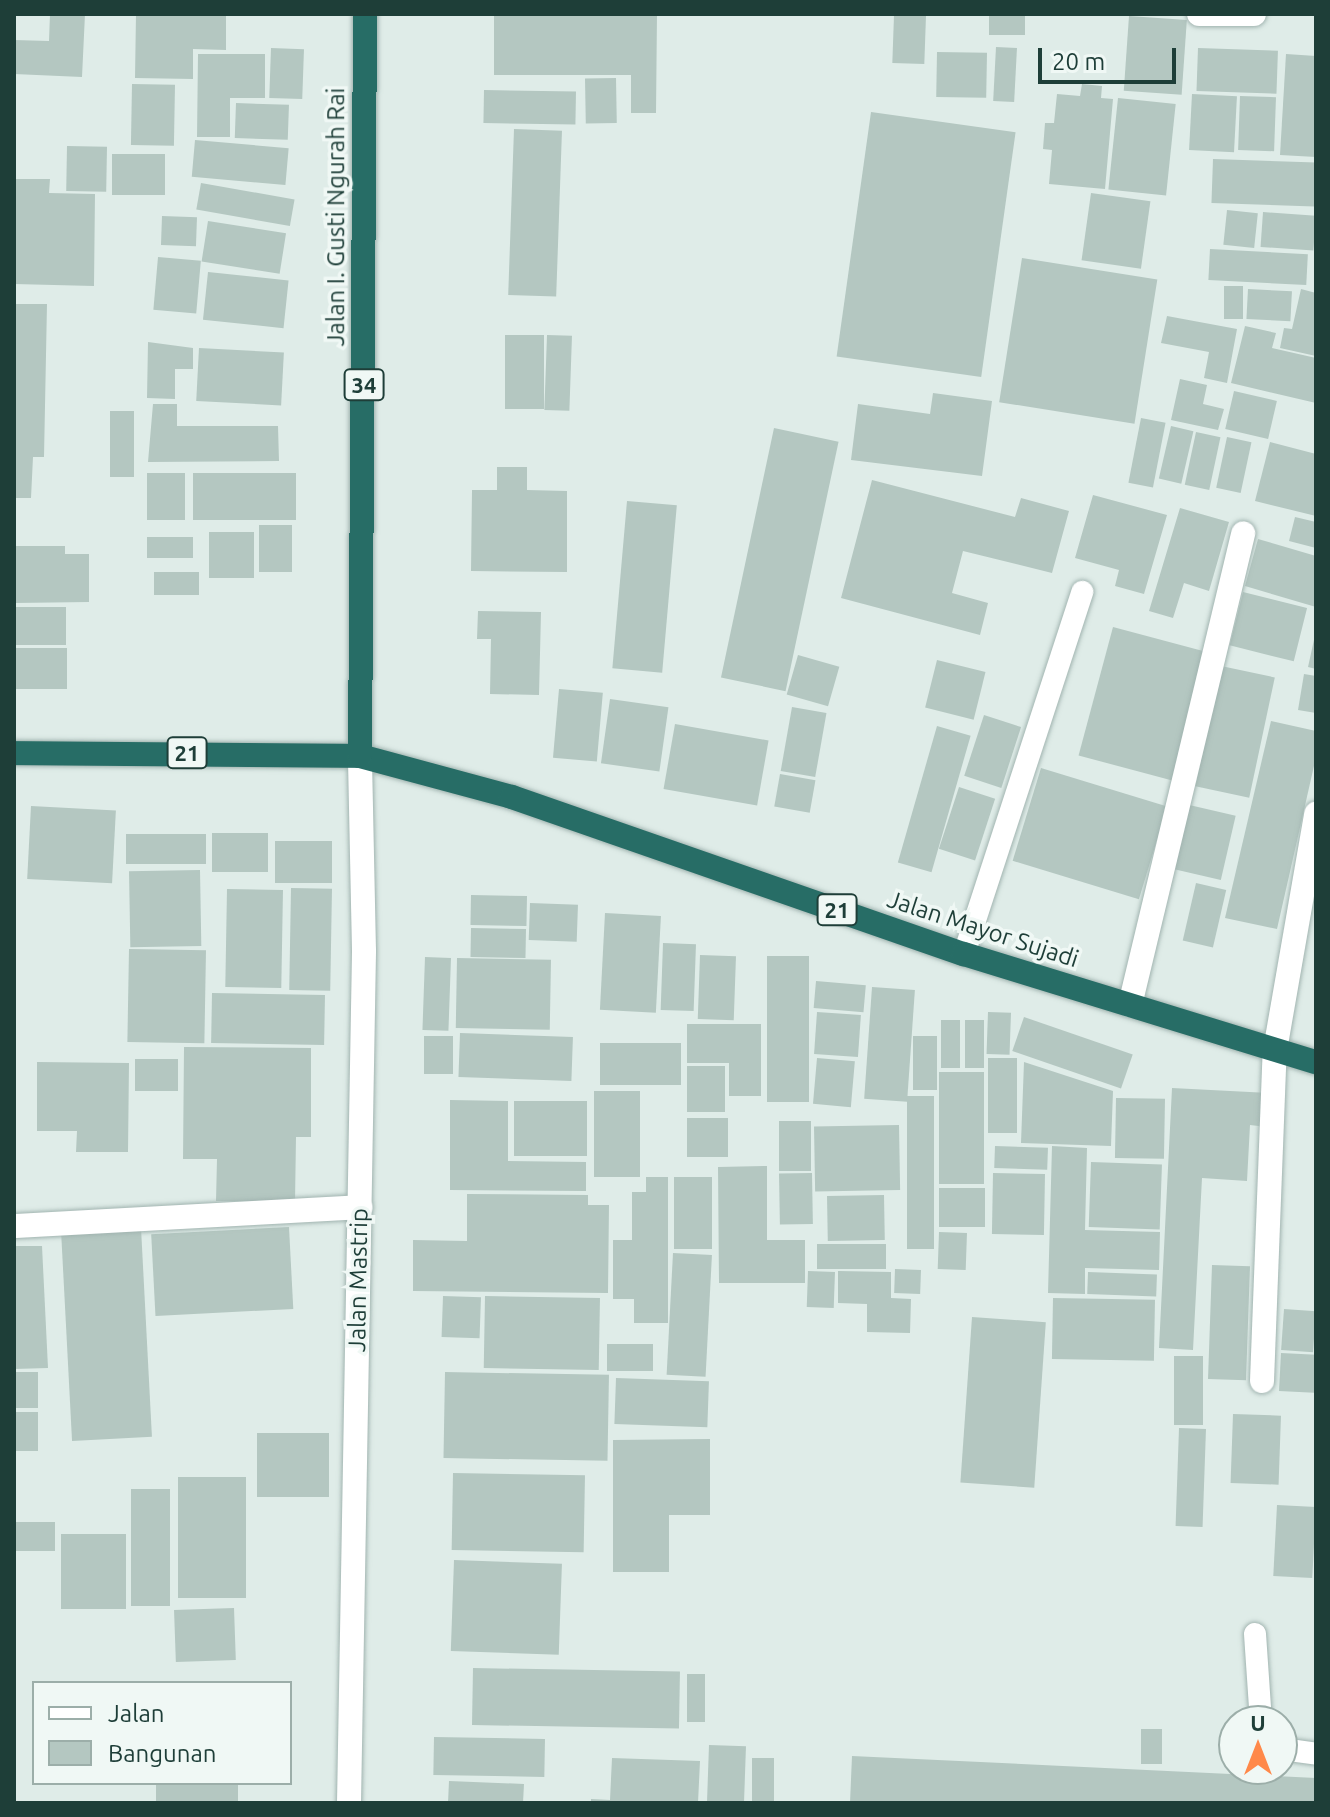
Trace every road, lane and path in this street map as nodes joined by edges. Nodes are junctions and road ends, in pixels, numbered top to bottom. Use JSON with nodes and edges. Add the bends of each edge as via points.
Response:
{"nodes":[{"id":1,"x":365,"y":14,"type":"edge"},
{"id":2,"x":1199,"y":14,"type":"edge"},
{"id":3,"x":1254,"y":14,"type":"edge"},
{"id":4,"x":1243,"y":533,"type":"dead end"},
{"id":5,"x":1082,"y":592,"type":"dead end"},
{"id":6,"x":14,"y":753,"type":"edge"},
{"id":7,"x":360,"y":756,"type":"junction"},
{"id":8,"x":1316,"y":814,"type":"edge"},
{"id":9,"x":964,"y":954,"type":"junction"},
{"id":10,"x":1130,"y":1005,"type":"junction"},
{"id":11,"x":1275,"y":1050,"type":"junction"},
{"id":12,"x":1316,"y":1062,"type":"edge"},
{"id":13,"x":360,"y":1207,"type":"junction"},
{"id":14,"x":14,"y":1226,"type":"edge"},
{"id":15,"x":1262,"y":1381,"type":"dead end"},
{"id":16,"x":1255,"y":1634,"type":"dead end"},
{"id":17,"x":1260,"y":1705,"type":"edge"},
{"id":18,"x":349,"y":1803,"type":"edge"}],
"edges":[{"from":1,"to":7,"type":"highway","name":"Jalan I. Gusti Ngurah Rai","number":"34"},
{"from":2,"to":3,"type":"street"},
{"from":4,"to":10,"type":"street"},
{"from":5,"to":9,"type":"lane"},
{"from":6,"to":7,"type":"highway","number":"21"},
{"from":7,"to":9,"type":"highway","name":"Jalan Mayor Sujadi","number":"21","via":[[512,797]]},
{"from":7,"to":13,"type":"street","name":"Jalan Mastrip"},
{"from":8,"to":11,"type":"street"},
{"from":9,"to":10,"type":"highway","name":"Jalan Mayor Sujadi","number":"21"},
{"from":10,"to":11,"type":"highway","name":"Jalan Mayor Sujadi","number":"21"},
{"from":11,"to":12,"type":"highway","name":"Jalan Mayor Sujadi","number":"21"},
{"from":11,"to":15,"type":"street"},
{"from":13,"to":14,"type":"street"},
{"from":13,"to":18,"type":"street","name":"Jalan Mastrip"},
{"from":16,"to":17,"type":"lane"}]}
